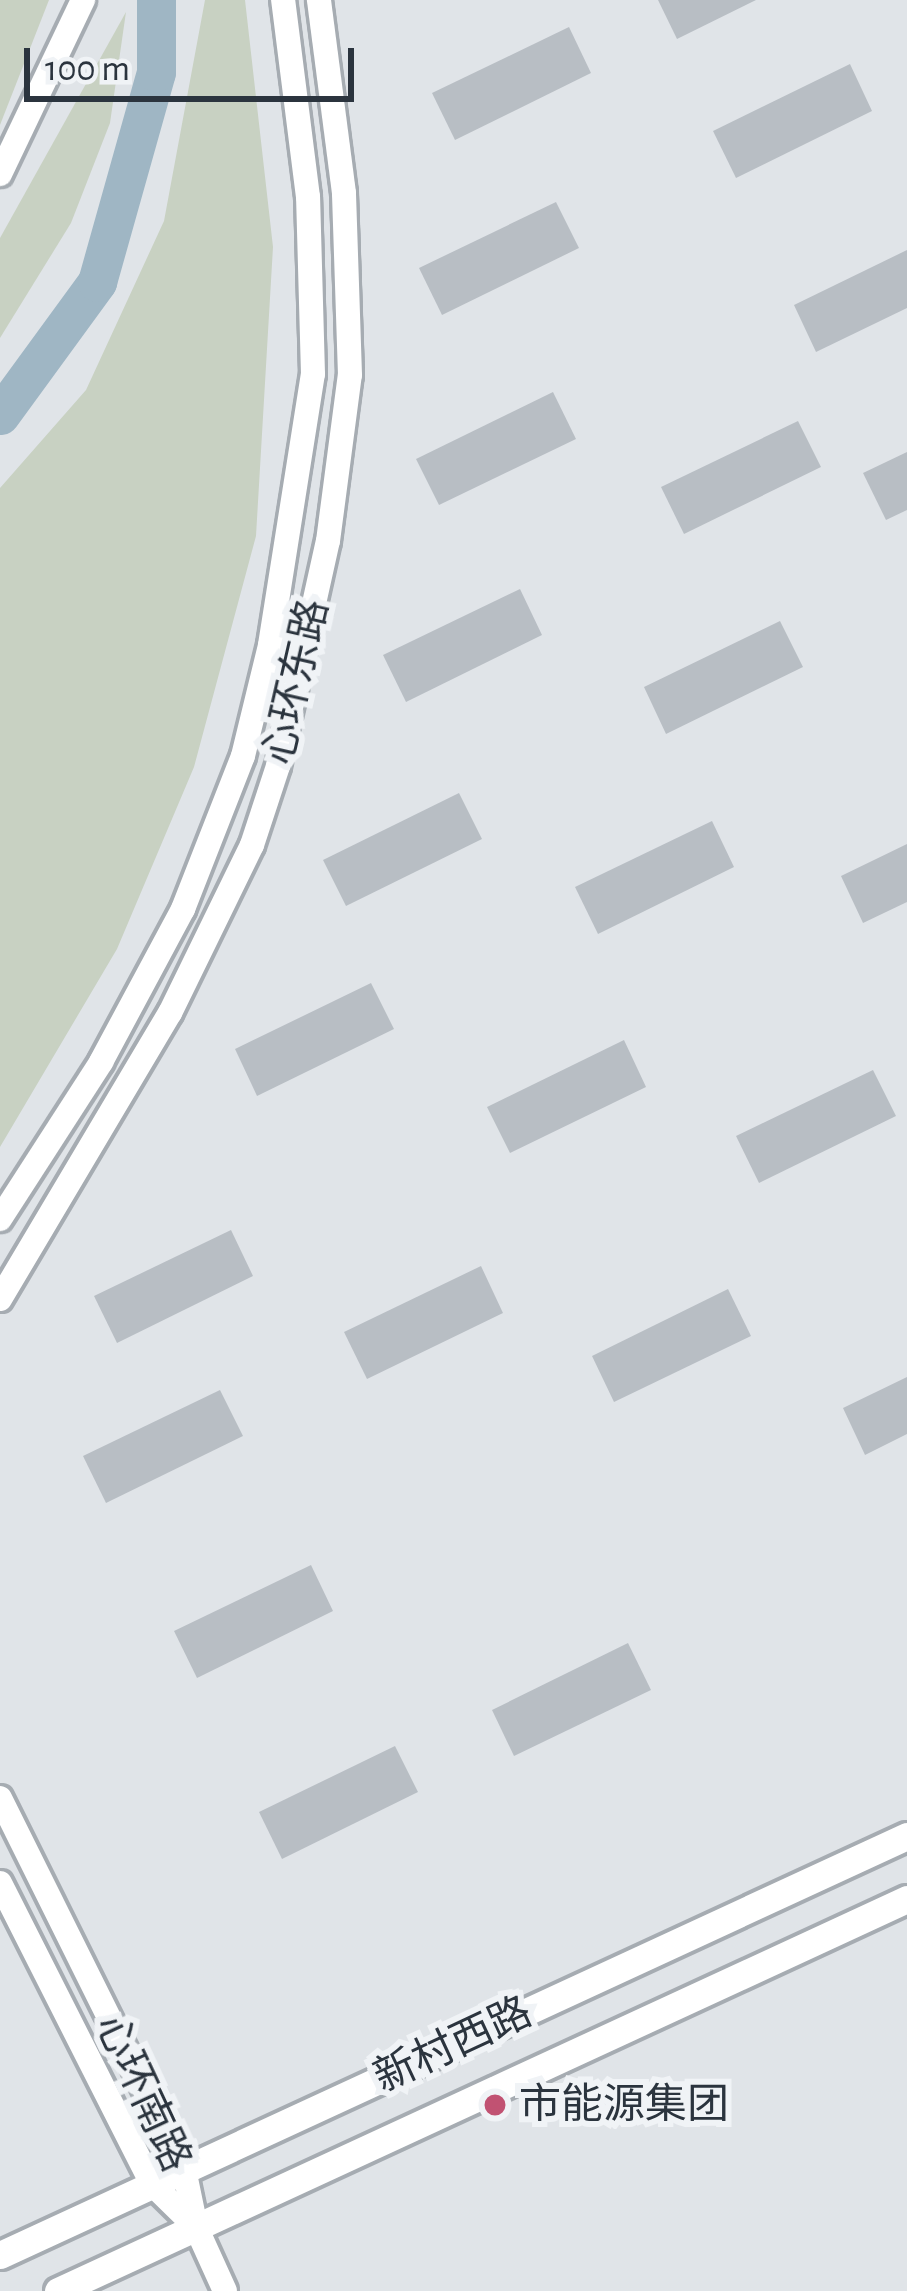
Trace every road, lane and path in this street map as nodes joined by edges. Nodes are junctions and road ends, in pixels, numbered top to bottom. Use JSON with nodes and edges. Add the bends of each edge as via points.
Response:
{"nodes":[{"id":1,"x":83,"y":0,"type":"edge"},
{"id":2,"x":283,"y":0,"type":"edge"},
{"id":3,"x":320,"y":0,"type":"edge"},
{"id":4,"x":0,"y":174,"type":"edge"},
{"id":5,"x":0,"y":1219,"type":"edge"},
{"id":6,"x":0,"y":1299,"type":"edge"},
{"id":7,"x":0,"y":1798,"type":"edge"},
{"id":8,"x":907,"y":1835,"type":"edge"},
{"id":9,"x":0,"y":1883,"type":"edge"},
{"id":10,"x":907,"y":1899,"type":"edge"},
{"id":11,"x":184,"y":2169,"type":"junction"},
{"id":12,"x":152,"y":2184,"type":"junction"},
{"id":13,"x":196,"y":2227,"type":"junction"},
{"id":14,"x":0,"y":2255,"type":"edge"},
{"id":15,"x":58,"y":2291,"type":"edge"},
{"id":16,"x":225,"y":2291,"type":"edge"}],
"edges":[{"from":1,"to":4,"type":"main road"},
{"from":2,"to":5,"type":"main road","name":"心环东路","via":[[308,196],[313,374],[265,667],[218,832],[183,909],[101,1062]]},
{"from":3,"to":6,"type":"main road","name":"心环东路","via":[[344,194],[350,375],[328,541],[278,766],[252,845],[170,1013]]},
{"from":7,"to":11,"type":"main road","name":"心环南路"},
{"from":8,"to":11,"type":"main road","name":"新村西路"},
{"from":9,"to":12,"type":"main road","name":"心环南路"},
{"from":10,"to":13,"type":"main road","name":"新村西路"},
{"from":11,"to":12,"type":"main road","name":"新村西路"},
{"from":11,"to":13,"type":"main road","name":"心环南路"},
{"from":12,"to":13,"type":"main road","name":"心环南路"},
{"from":12,"to":14,"type":"main road","name":"新村西路"},
{"from":13,"to":15,"type":"main road","name":"新村西路"},
{"from":13,"to":16,"type":"main road"}]}
